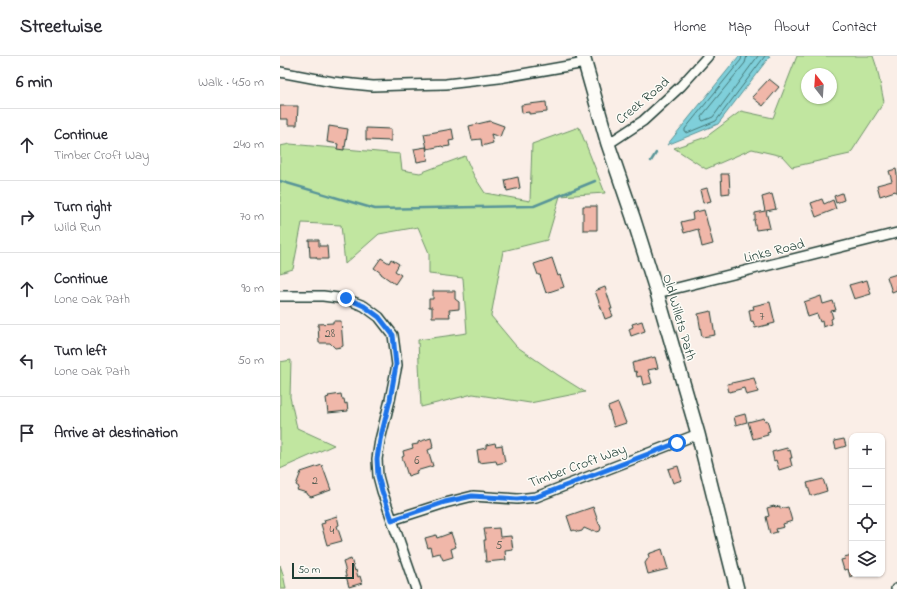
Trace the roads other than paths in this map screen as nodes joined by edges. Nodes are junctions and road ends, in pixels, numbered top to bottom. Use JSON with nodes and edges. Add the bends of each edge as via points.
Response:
{"nodes":[{"id":1,"x":708,"y":56,"type":"edge"},
{"id":2,"x":584,"y":59,"type":"edge"},
{"id":3,"x":280,"y":72,"type":"edge"},
{"id":4,"x":608,"y":144,"type":"junction"},
{"id":5,"x":897,"y":233,"type":"edge"},
{"id":6,"x":657,"y":293,"type":"junction"},
{"id":7,"x":280,"y":296,"type":"edge"},
{"id":8,"x":698,"y":434,"type":"junction"},
{"id":9,"x":392,"y":520,"type":"junction"},
{"id":10,"x":416,"y":589,"type":"edge"},
{"id":11,"x":737,"y":589,"type":"edge"}],
"edges":[{"from":1,"to":4,"type":"street","name":"Creek Road","via":[[681,86],[643,121]]},
{"from":2,"to":3,"type":"street","via":[[499,78],[403,86],[333,82]]},
{"from":2,"to":4,"type":"main road","name":"Old Willets Path"},
{"from":4,"to":6,"type":"main road","name":"Old Willets Path"},
{"from":5,"to":6,"type":"street","name":"Links Road"},
{"from":6,"to":8,"type":"main road","name":"Old Willets Path"},
{"from":7,"to":9,"type":"street","via":[[346,298],[369,309],[393,335],[396,365],[377,459],[378,476]]},
{"from":8,"to":9,"type":"street","name":"Timber Croft Way","via":[[536,497],[517,499],[472,496],[445,502]]},
{"from":8,"to":11,"type":"main road","name":"Old Willets Path"},
{"from":9,"to":10,"type":"street"}]}
